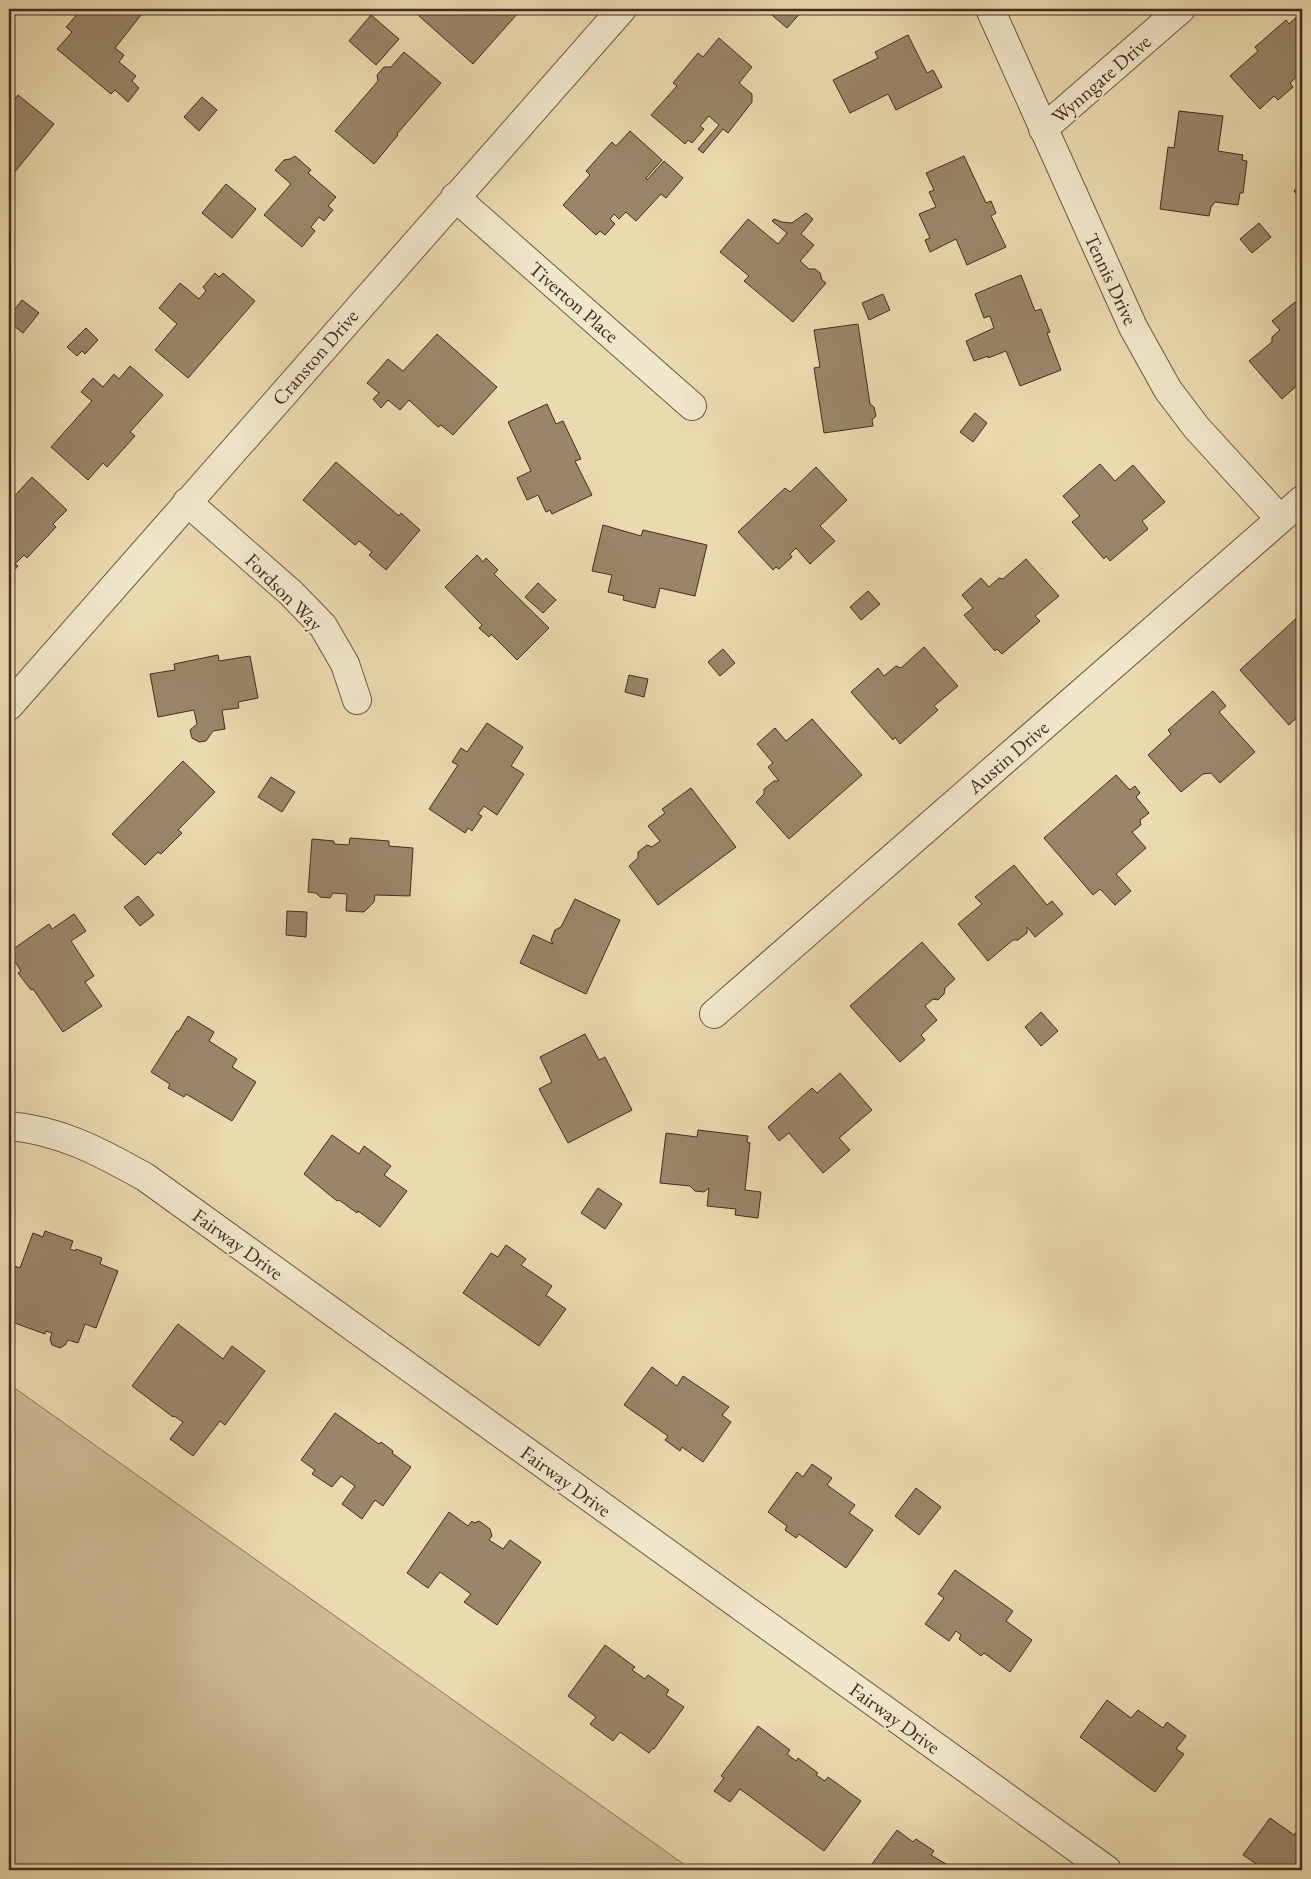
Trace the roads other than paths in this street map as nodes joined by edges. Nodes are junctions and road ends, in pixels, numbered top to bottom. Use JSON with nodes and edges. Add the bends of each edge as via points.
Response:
{"nodes":[{"id":1,"x":622,"y":9,"type":"edge"},
{"id":2,"x":990,"y":9,"type":"edge"},
{"id":3,"x":1181,"y":9,"type":"edge"},
{"id":4,"x":1043,"y":129,"type":"junction"},
{"id":5,"x":455,"y":198,"type":"junction"},
{"id":6,"x":692,"y":406,"type":"dead end"},
{"id":7,"x":1302,"y":500,"type":"edge"},
{"id":8,"x":187,"y":502,"type":"junction"},
{"id":9,"x":1280,"y":519,"type":"junction"},
{"id":10,"x":357,"y":700,"type":"dead end"},
{"id":11,"x":9,"y":706,"type":"edge"},
{"id":12,"x":714,"y":1014,"type":"dead end"},
{"id":13,"x":9,"y":1126,"type":"edge"},
{"id":14,"x":1107,"y":1870,"type":"edge"}],
"edges":[{"from":1,"to":5,"type":"street","name":"Cranston Drive"},
{"from":2,"to":4,"type":"street","name":"Tennis Drive"},
{"from":3,"to":4,"type":"street","name":"Wynngate Drive"},
{"from":4,"to":9,"type":"street","name":"Tennis Drive","via":[[1133,327],[1168,390],[1196,427]]},
{"from":5,"to":6,"type":"street","name":"Tiverton Place"},
{"from":5,"to":8,"type":"street","name":"Cranston Drive"},
{"from":7,"to":9,"type":"street","name":"Austin Drive"},
{"from":8,"to":10,"type":"street","name":"Fordson Way","via":[[291,592],[323,626],[345,664]]},
{"from":8,"to":11,"type":"street","name":"Cranston Drive"},
{"from":9,"to":12,"type":"street","name":"Austin Drive"},
{"from":13,"to":14,"type":"street","name":"Fairway Drive","via":[[72,1140],[145,1177]]}]}
